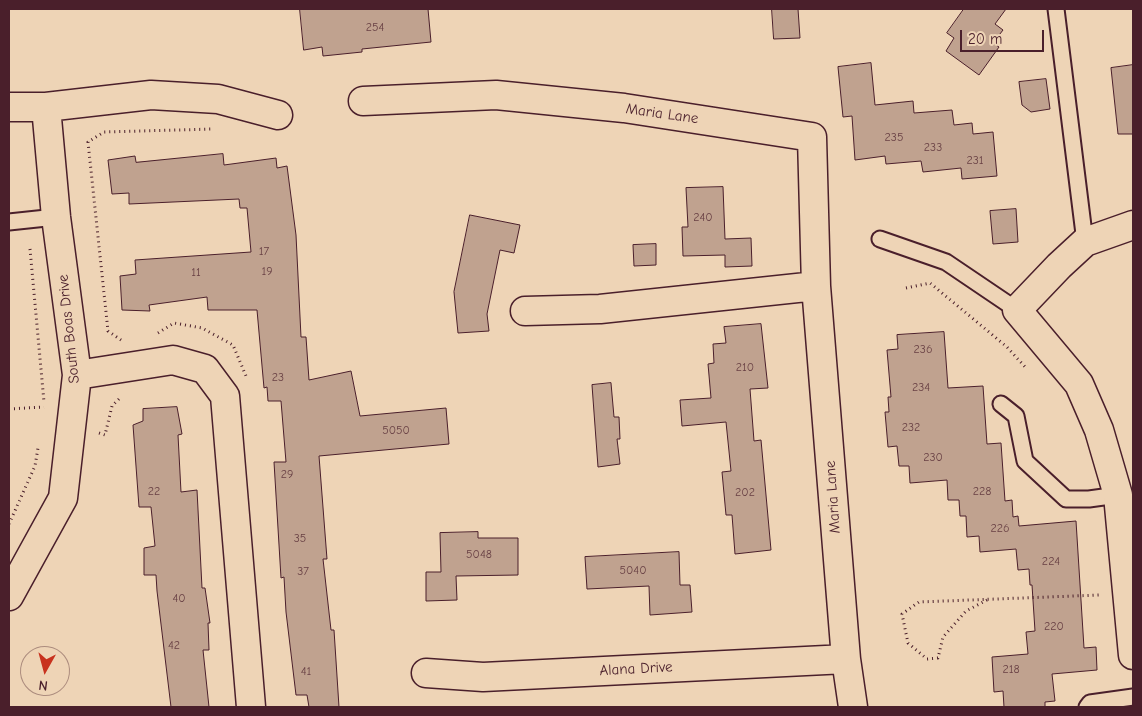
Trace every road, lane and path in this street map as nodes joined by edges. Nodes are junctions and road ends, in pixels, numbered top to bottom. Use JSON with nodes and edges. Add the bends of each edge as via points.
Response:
{"nodes":[{"id":1,"x":1056,"y":9,"type":"edge"},
{"id":2,"x":363,"y":102,"type":"dead end"},
{"id":3,"x":9,"y":107,"type":"edge"},
{"id":4,"x":46,"y":107,"type":"junction"},
{"id":5,"x":278,"y":115,"type":"dead end"},
{"id":6,"x":56,"y":216,"type":"junction"},
{"id":7,"x":27,"y":220,"type":"junction"},
{"id":8,"x":9,"y":222,"type":"edge"},
{"id":9,"x":1133,"y":225,"type":"edge"},
{"id":10,"x":880,"y":239,"type":"dead end"},
{"id":11,"x":1085,"y":242,"type":"junction"},
{"id":12,"x":816,"y":286,"type":"junction"},
{"id":13,"x":1017,"y":310,"type":"junction"},
{"id":14,"x":525,"y":311,"type":"dead end"},
{"id":15,"x":77,"y":375,"type":"junction"},
{"id":16,"x":127,"y":392,"type":"dead end"},
{"id":17,"x":1001,"y":404,"type":"dead end"},
{"id":18,"x":9,"y":409,"type":"edge"},
{"id":19,"x":72,"y":425,"type":"junction"},
{"id":20,"x":38,"y":447,"type":"dead end"},
{"id":21,"x":1118,"y":495,"type":"junction"},
{"id":22,"x":9,"y":524,"type":"edge"},
{"id":23,"x":1127,"y":595,"type":"junction"},
{"id":24,"x":9,"y":596,"type":"edge"},
{"id":25,"x":987,"y":600,"type":"junction"},
{"id":26,"x":1133,"y":655,"type":"edge"},
{"id":27,"x":846,"y":659,"type":"junction"},
{"id":28,"x":426,"y":673,"type":"dead end"},
{"id":29,"x":1133,"y":697,"type":"edge"},
{"id":30,"x":251,"y":707,"type":"edge"},
{"id":31,"x":853,"y":707,"type":"edge"},
{"id":32,"x":1087,"y":707,"type":"edge"}],
"edges":[{"from":1,"to":11,"type":"lane"},
{"from":2,"to":12,"type":"street","name":"Maria Lane","via":[[496,95],[624,108],[812,137]]},
{"from":3,"to":4,"type":"street"},
{"from":4,"to":5,"type":"street","via":[[151,94],[218,99]]},
{"from":4,"to":6,"type":"street","name":"South Boas Drive"},
{"from":6,"to":7,"type":"lane"},
{"from":6,"to":15,"type":"street","name":"South Boas Drive"},
{"from":7,"to":8,"type":"lane"},
{"from":7,"to":18,"type":"path","via":[[44,408]]},
{"from":9,"to":11,"type":"street"},
{"from":10,"to":13,"type":"lane","via":[[946,262]]},
{"from":11,"to":13,"type":"street"},
{"from":12,"to":14,"type":"street","via":[[600,310]]},
{"from":12,"to":27,"type":"street","name":"Maria Lane"},
{"from":13,"to":21,"type":"street","via":[[1079,384],[1099,430]]},
{"from":15,"to":19,"type":"street","name":"South Boas Drive"},
{"from":15,"to":30,"type":"street","via":[[173,360],[205,369],[225,396]]},
{"from":16,"to":19,"type":"path","via":[[112,406],[105,434]]},
{"from":17,"to":21,"type":"lane","via":[[1016,416],[1025,461],[1066,499]]},
{"from":19,"to":24,"type":"street","name":"South Boas Drive","via":[[63,498]]},
{"from":20,"to":22,"type":"path","via":[[35,466]]},
{"from":21,"to":23,"type":"street"},
{"from":23,"to":25,"type":"path"},
{"from":23,"to":26,"type":"street"},
{"from":25,"to":25,"type":"path","via":[[919,602],[902,614],[908,644],[926,659],[938,658],[943,637],[966,611]]},
{"from":27,"to":28,"type":"street","name":"Alana Drive","via":[[483,677]]},
{"from":27,"to":31,"type":"street","name":"Maria Lane"},
{"from":29,"to":32,"type":"lane","via":[[1090,703]]}]}
